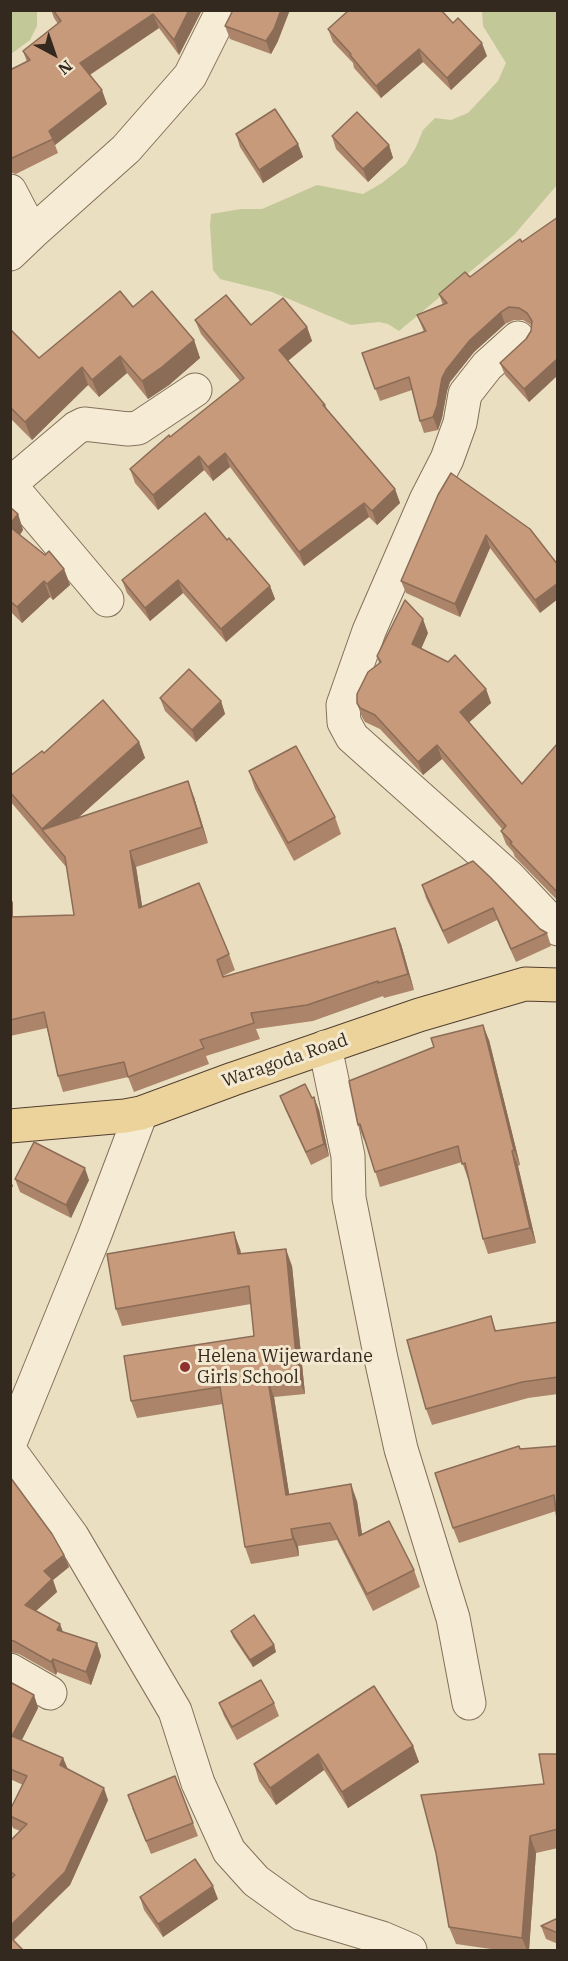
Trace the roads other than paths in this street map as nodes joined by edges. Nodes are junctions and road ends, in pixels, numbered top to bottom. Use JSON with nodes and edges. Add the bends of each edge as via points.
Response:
{"nodes":[{"id":1,"x":221,"y":10,"type":"edge"},
{"id":2,"x":10,"y":191,"type":"edge"},
{"id":3,"x":21,"y":244,"type":"edge"},
{"id":4,"x":518,"y":338,"type":"dead end"},
{"id":5,"x":195,"y":390,"type":"dead end"},
{"id":6,"x":10,"y":484,"type":"edge"},
{"id":7,"x":107,"y":600,"type":"dead end"},
{"id":8,"x":558,"y":929,"type":"edge"},
{"id":9,"x":558,"y":985,"type":"edge"},
{"id":10,"x":326,"y":1047,"type":"junction"},
{"id":11,"x":141,"y":1113,"type":"junction"},
{"id":12,"x":10,"y":1126,"type":"edge"},
{"id":13,"x":10,"y":1443,"type":"edge"},
{"id":14,"x":10,"y":1451,"type":"edge"},
{"id":15,"x":10,"y":1670,"type":"edge"},
{"id":16,"x":50,"y":1693,"type":"dead end"},
{"id":17,"x":469,"y":1703,"type":"dead end"},
{"id":18,"x":410,"y":1950,"type":"edge"}],
"edges":[{"from":1,"to":3,"type":"street","via":[[190,76],[126,149]]},
{"from":2,"to":3,"type":"street"},
{"from":4,"to":8,"type":"street","via":[[465,394],[447,459],[369,631],[343,705],[344,722],[352,737],[508,876]]},
{"from":5,"to":6,"type":"street","via":[[138,428],[84,424],[76,428]]},
{"from":6,"to":7,"type":"street"},
{"from":9,"to":10,"type":"main road","name":"Waragoda Road","via":[[525,984]]},
{"from":10,"to":11,"type":"main road","name":"Waragoda Road"},
{"from":10,"to":17,"type":"street","via":[[348,1156],[349,1198],[382,1365],[401,1449],[453,1618]]},
{"from":11,"to":12,"type":"main road","name":"Waragoda Road"},
{"from":11,"to":13,"type":"street"},
{"from":14,"to":18,"type":"street","via":[[72,1536],[175,1711],[198,1783],[230,1851],[256,1881],[302,1914]]},
{"from":15,"to":16,"type":"street"}]}
